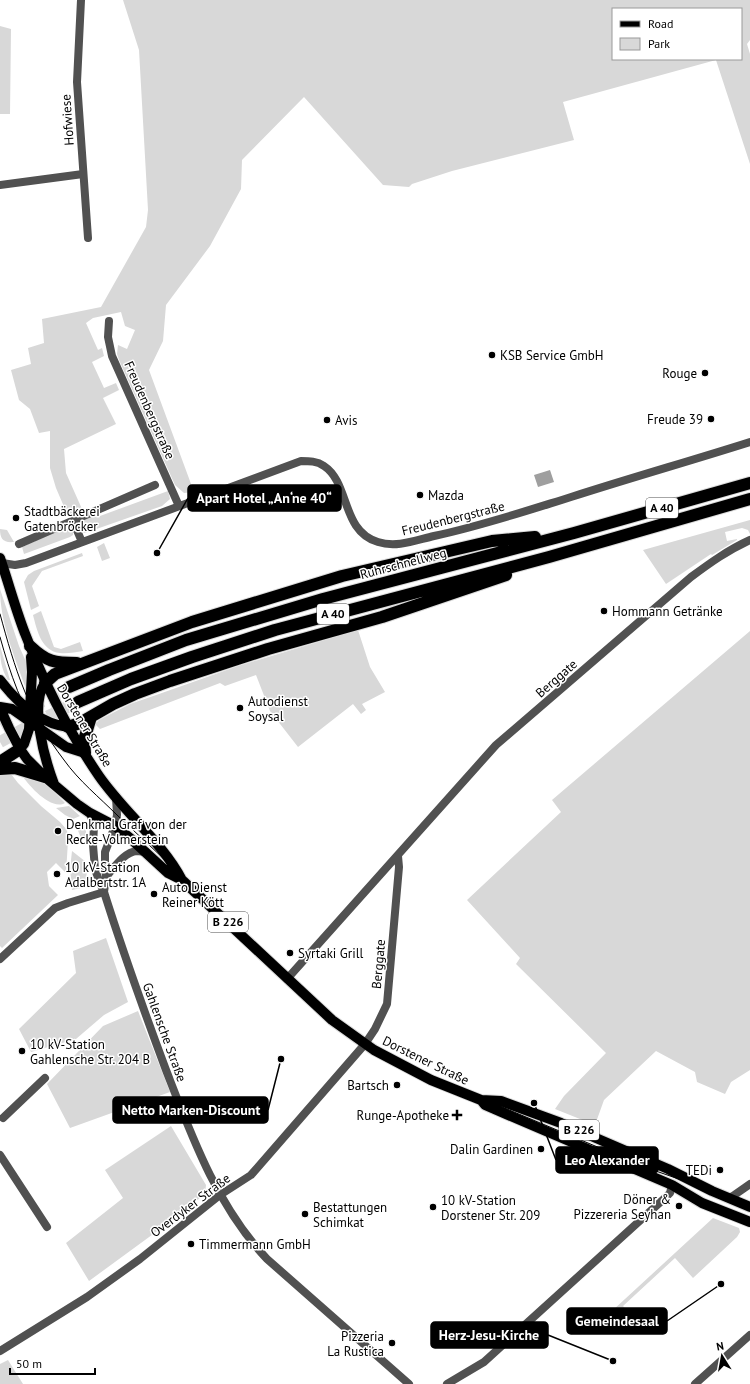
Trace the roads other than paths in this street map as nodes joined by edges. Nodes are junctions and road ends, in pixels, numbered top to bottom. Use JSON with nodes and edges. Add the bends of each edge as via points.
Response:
{"nodes":[{"id":1,"x":81,"y":0,"type":"edge"},
{"id":2,"x":83,"y":174,"type":"junction"},
{"id":3,"x":0,"y":185,"type":"edge"},
{"id":4,"x":88,"y":238,"type":"dead end"},
{"id":5,"x":109,"y":321,"type":"dead end"},
{"id":6,"x":750,"y":442,"type":"edge"},
{"id":7,"x":750,"y":483,"type":"edge"},
{"id":8,"x":155,"y":485,"type":"dead end"},
{"id":9,"x":750,"y":499,"type":"edge"},
{"id":10,"x":179,"y":506,"type":"junction"},
{"id":11,"x":73,"y":521,"type":"junction"},
{"id":12,"x":574,"y":533,"type":"junction"},
{"id":13,"x":750,"y":540,"type":"edge"},
{"id":14,"x":82,"y":542,"type":"junction"},
{"id":15,"x":19,"y":544,"type":"dead end"},
{"id":16,"x":594,"y":544,"type":"junction"},
{"id":17,"x":1,"y":562,"type":"edge"},
{"id":18,"x":30,"y":646,"type":"junction"},
{"id":19,"x":82,"y":663,"type":"junction"},
{"id":20,"x":0,"y":680,"type":"edge"},
{"id":21,"x":45,"y":683,"type":"junction"},
{"id":22,"x":69,"y":687,"type":"tunnel mouth"},
{"id":23,"x":78,"y":702,"type":"tunnel mouth"},
{"id":24,"x":0,"y":707,"type":"edge"},
{"id":25,"x":30,"y":710,"type":"junction"},
{"id":26,"x":39,"y":716,"type":"junction"},
{"id":27,"x":91,"y":717,"type":"junction"},
{"id":28,"x":30,"y":721,"type":"junction"},
{"id":29,"x":68,"y":726,"type":"junction"},
{"id":30,"x":40,"y":728,"type":"junction"},
{"id":31,"x":20,"y":749,"type":"junction"},
{"id":32,"x":85,"y":754,"type":"junction"},
{"id":33,"x":0,"y":762,"type":"edge"},
{"id":34,"x":0,"y":769,"type":"edge"},
{"id":35,"x":49,"y":781,"type":"junction"},
{"id":36,"x":116,"y":798,"type":"junction"},
{"id":37,"x":90,"y":813,"type":"junction"},
{"id":38,"x":115,"y":826,"type":"junction"},
{"id":39,"x":147,"y":852,"type":"junction"},
{"id":40,"x":398,"y":856,"type":"junction"},
{"id":41,"x":106,"y":877,"type":"junction"},
{"id":42,"x":182,"y":880,"type":"junction"},
{"id":43,"x":104,"y":892,"type":"junction"},
{"id":44,"x":0,"y":960,"type":"edge"},
{"id":45,"x":287,"y":979,"type":"junction"},
{"id":46,"x":365,"y":1044,"type":"junction"},
{"id":47,"x":44,"y":1078,"type":"dead end"},
{"id":48,"x":481,"y":1100,"type":"junction"},
{"id":49,"x":3,"y":1118,"type":"dead end"},
{"id":50,"x":0,"y":1155,"type":"edge"},
{"id":51,"x":668,"y":1169,"type":"junction"},
{"id":52,"x":750,"y":1184,"type":"edge"},
{"id":53,"x":672,"y":1185,"type":"junction"},
{"id":54,"x":220,"y":1196,"type":"junction"},
{"id":55,"x":730,"y":1198,"type":"junction"},
{"id":56,"x":750,"y":1207,"type":"edge"},
{"id":57,"x":750,"y":1222,"type":"edge"},
{"id":58,"x":47,"y":1227,"type":"dead end"},
{"id":59,"x":750,"y":1335,"type":"edge"},
{"id":60,"x":0,"y":1350,"type":"edge"},
{"id":61,"x":409,"y":1384,"type":"edge"},
{"id":62,"x":447,"y":1384,"type":"edge"},
{"id":63,"x":696,"y":1384,"type":"edge"}],
"edges":[{"from":1,"to":2,"type":"street","name":"Hofwiese","via":[[77,82]]},
{"from":2,"to":3,"type":"street"},
{"from":2,"to":4,"type":"street","name":"Hofwiese"},
{"from":5,"to":10,"type":"street","name":"Freudenbergstraße","via":[[108,337],[112,356]]},
{"from":6,"to":10,"type":"street","name":"Freudenbergstraße","via":[[497,520],[392,544],[378,542],[360,532],[336,480],[324,465],[315,462],[293,463]]},
{"from":7,"to":12,"type":"highway","name":"Ruhrschnellweg","number":"A 40"},
{"from":8,"to":11,"type":"street"},
{"from":9,"to":16,"type":"highway","number":"A 40"},
{"from":10,"to":14,"type":"street","name":"Freudenbergstraße"},
{"from":11,"to":14,"type":"street"},
{"from":11,"to":15,"type":"street"},
{"from":12,"to":19,"type":"highway","via":[[492,541],[342,576],[192,622]]},
{"from":12,"to":22,"type":"highway","name":"Ruhrschnellweg","number":"A 40","via":[[323,599],[186,640]]},
{"from":13,"to":40,"type":"street","name":"Berggate","via":[[713,560],[691,577],[496,745]]},
{"from":14,"to":17,"type":"street","name":"Freudenbergstraße","via":[[26,563],[15,565]]},
{"from":16,"to":23,"type":"highway","number":"A 40","via":[[275,630],[192,656]]},
{"from":16,"to":27,"type":"highway","number":"A 40","via":[[389,615],[209,668],[135,694]]},
{"from":17,"to":18,"type":"main road","name":"Dorstener Straße","number":"B 226"},
{"from":18,"to":19,"type":"highway","via":[[51,661]]},
{"from":18,"to":21,"type":"main road","name":"Dorstener Straße","number":"B 226"},
{"from":18,"to":25,"type":"main road"},
{"from":19,"to":21,"type":"highway","via":[[55,674]]},
{"from":20,"to":25,"type":"main road"},
{"from":21,"to":26,"type":"main road","via":[[40,697]]},
{"from":21,"to":29,"type":"main road","name":"Dorstener Straße","number":"B 226"},
{"from":24,"to":28,"type":"main road","via":[[12,709]]},
{"from":24,"to":31,"type":"main road","name":"Dorstener Straße","number":"B 226"},
{"from":25,"to":26,"type":"main road"},
{"from":25,"to":28,"type":"main road"},
{"from":26,"to":29,"type":"main road","via":[[53,724]]},
{"from":26,"to":30,"type":"main road"},
{"from":27,"to":29,"type":"highway","via":[[74,726]]},
{"from":27,"to":32,"type":"highway","via":[[84,740]]},
{"from":28,"to":30,"type":"main road"},
{"from":28,"to":31,"type":"main road","via":[[24,744]]},
{"from":29,"to":32,"type":"main road","name":"Dorstener Straße","number":"B 226"},
{"from":30,"to":32,"type":"main road","via":[[66,747]]},
{"from":30,"to":35,"type":"main road"},
{"from":31,"to":33,"type":"highway"},
{"from":31,"to":35,"type":"main road","name":"Dorstener Straße","number":"B 226"},
{"from":32,"to":36,"type":"main road","name":"Dorstener Straße","number":"B 226"},
{"from":34,"to":35,"type":"highway","via":[[15,768]]},
{"from":35,"to":37,"type":"main road","name":"Dorstener Straße","number":"B 226"},
{"from":36,"to":38,"type":"street","name":"Gahlensche Straße"},
{"from":36,"to":42,"type":"main road","name":"Dorstener Straße","number":"B 226","via":[[174,865]]},
{"from":37,"to":38,"type":"main road","name":"Dorstener Straße","number":"B 226"},
{"from":37,"to":43,"type":"street","name":"Gahlensche Straße","via":[[94,826],[95,869]]},
{"from":38,"to":39,"type":"main road","name":"Dorstener Straße","number":"B 226"},
{"from":38,"to":41,"type":"street","name":"Gahlensche Straße","via":[[105,852]]},
{"from":39,"to":41,"type":"street","via":[[130,853]]},
{"from":39,"to":42,"type":"main road","name":"Dorstener Straße","number":"B 226","via":[[168,873]]},
{"from":40,"to":45,"type":"street","name":"Berggate"},
{"from":40,"to":46,"type":"street","name":"Berggate","via":[[387,1004]]},
{"from":41,"to":43,"type":"street","name":"Gahlensche Straße"},
{"from":42,"to":45,"type":"main road","name":"Dorstener Straße","number":"B 226"},
{"from":43,"to":44,"type":"street","via":[[56,908]]},
{"from":43,"to":54,"type":"street","name":"Gahlensche Straße","via":[[141,1004],[182,1112]]},
{"from":45,"to":46,"type":"main road","name":"Dorstener Straße","number":"B 226","via":[[332,1020]]},
{"from":46,"to":48,"type":"main road","name":"Dorstener Straße","number":"B 226","via":[[412,1070]]},
{"from":46,"to":54,"type":"street","name":"Overdyker Straße","via":[[251,1175]]},
{"from":47,"to":49,"type":"street"},
{"from":48,"to":51,"type":"main road","name":"Dorstener Straße","number":"B 226","via":[[501,1101],[561,1123]]},
{"from":48,"to":53,"type":"main road","name":"Dorstener Straße","number":"B 226","via":[[485,1105]]},
{"from":50,"to":58,"type":"street"},
{"from":51,"to":53,"type":"main road"},
{"from":51,"to":55,"type":"main road","name":"Dorstener Straße","number":"B 226"},
{"from":52,"to":55,"type":"street"},
{"from":53,"to":57,"type":"main road","name":"Dorstener Straße","number":"B 226","via":[[702,1203]]},
{"from":53,"to":62,"type":"street","via":[[666,1197],[484,1362]]},
{"from":54,"to":60,"type":"street","name":"Overdyker Straße","via":[[127,1269],[73,1306]]},
{"from":54,"to":61,"type":"street","name":"Gahlensche Straße","via":[[247,1238],[267,1259]]},
{"from":55,"to":56,"type":"main road","name":"Dorstener Straße","number":"B 226"},
{"from":59,"to":63,"type":"street"}]}
